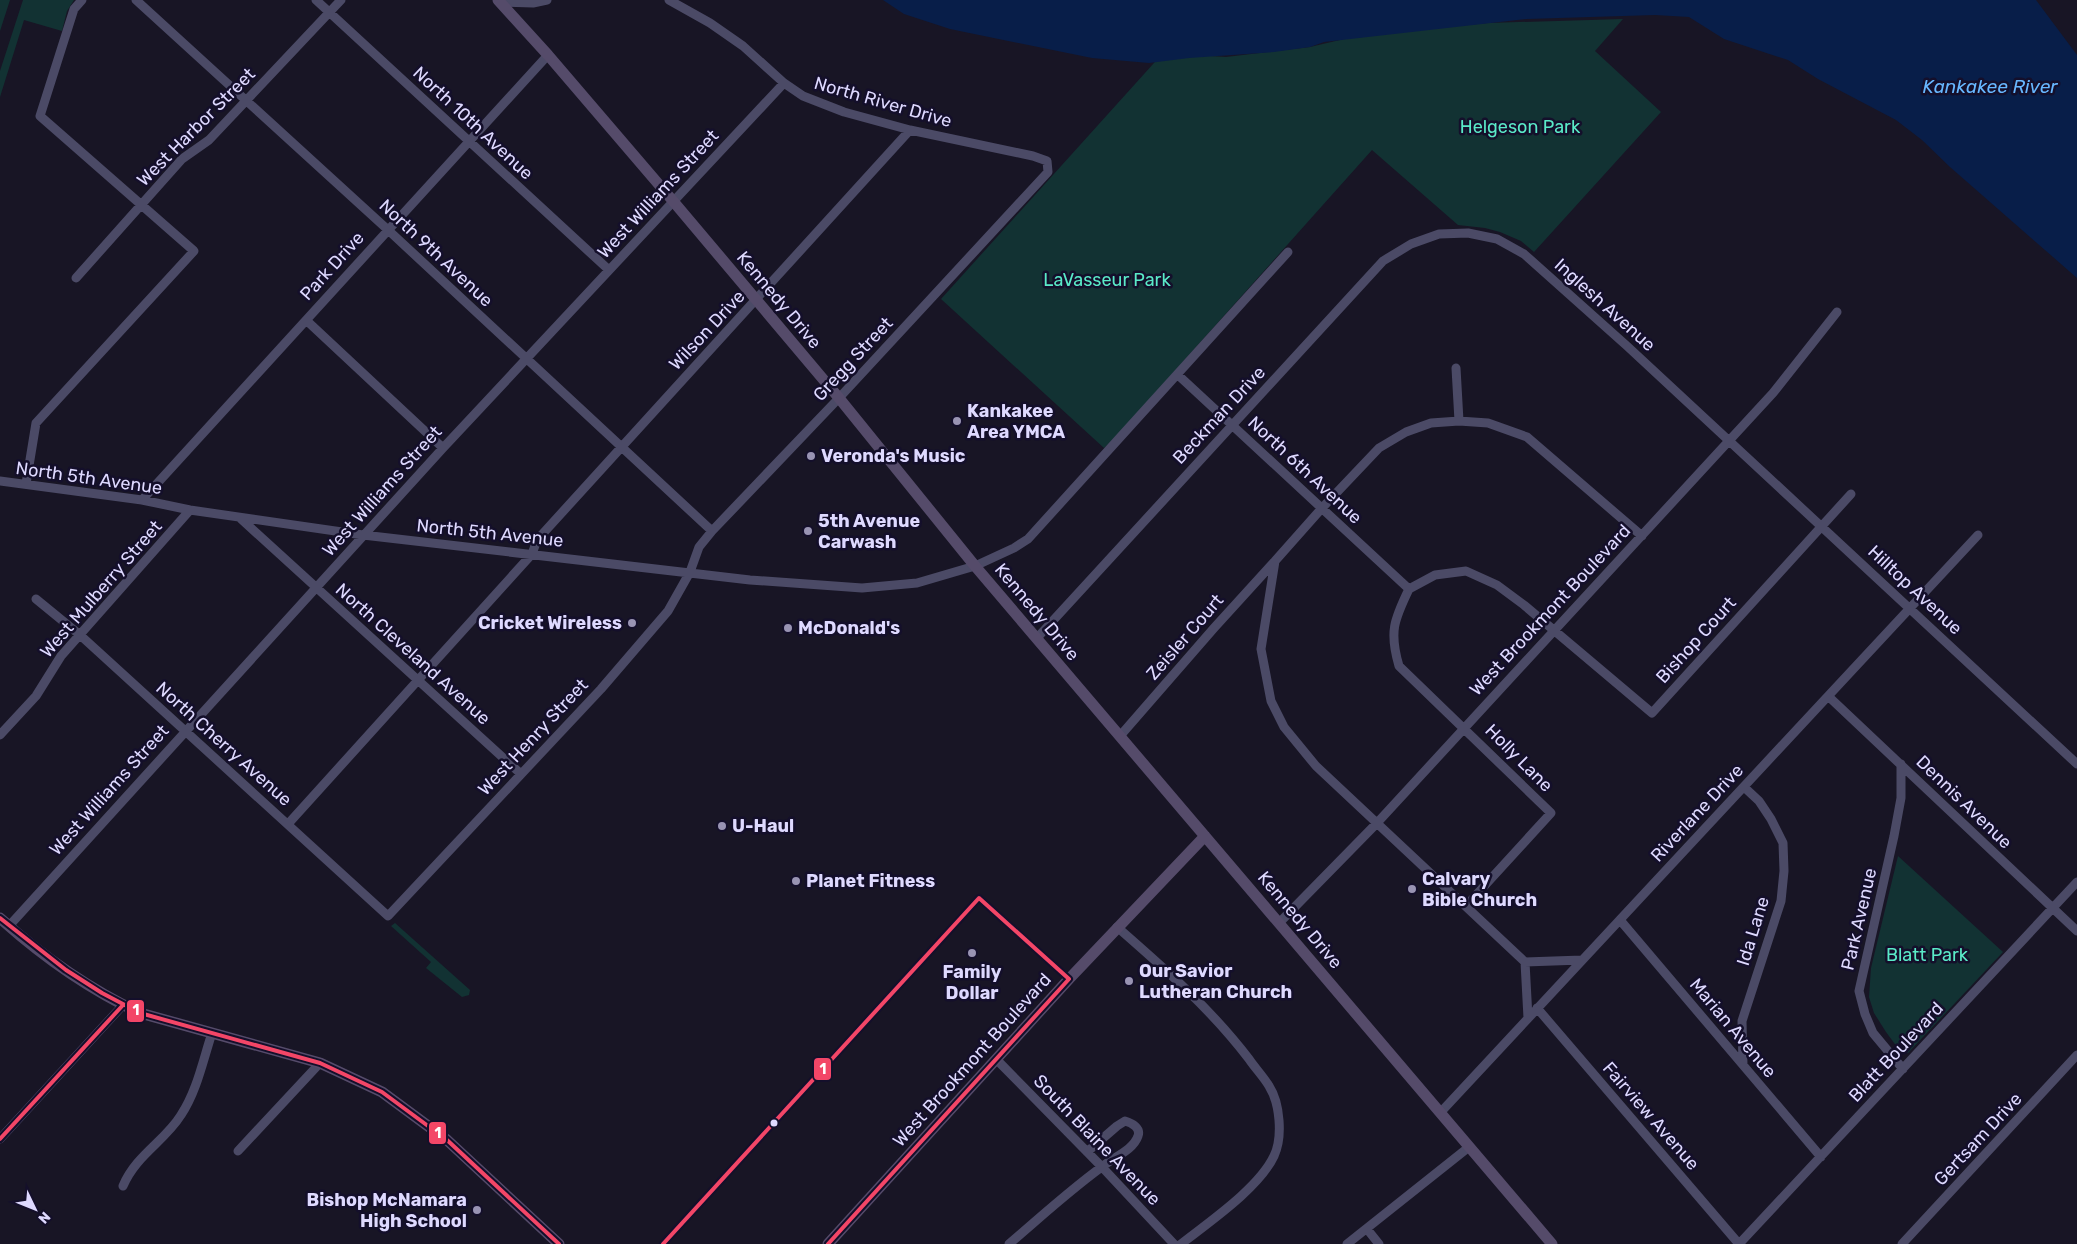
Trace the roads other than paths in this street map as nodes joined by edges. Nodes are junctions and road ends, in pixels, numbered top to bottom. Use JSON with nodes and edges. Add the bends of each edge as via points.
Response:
{"nodes":[{"id":1,"x":82,"y":0,"type":"edge"},
{"id":2,"x":136,"y":0,"type":"edge"},
{"id":3,"x":316,"y":0,"type":"edge"},
{"id":4,"x":341,"y":0,"type":"edge"},
{"id":5,"x":548,"y":0,"type":"edge"},
{"id":6,"x":669,"y":0,"type":"edge"},
{"id":7,"x":499,"y":1,"type":"edge"},
{"id":8,"x":330,"y":13,"type":"junction"},
{"id":9,"x":548,"y":55,"type":"junction"},
{"id":10,"x":784,"y":83,"type":"junction"},
{"id":11,"x":246,"y":100,"type":"junction"},
{"id":12,"x":910,"y":130,"type":"junction"},
{"id":13,"x":469,"y":141,"type":"junction"},
{"id":14,"x":1048,"y":172,"type":"joint"},
{"id":15,"x":673,"y":201,"type":"junction"},
{"id":16,"x":142,"y":205,"type":"junction"},
{"id":17,"x":387,"y":229,"type":"junction"},
{"id":18,"x":1439,"y":234,"type":"joint"},
{"id":19,"x":1288,"y":252,"type":"dead end"},
{"id":20,"x":609,"y":270,"type":"junction"},
{"id":21,"x":76,"y":278,"type":"dead end"},
{"id":22,"x":756,"y":300,"type":"junction"},
{"id":23,"x":1837,"y":312,"type":"dead end"},
{"id":24,"x":306,"y":320,"type":"junction"},
{"id":25,"x":526,"y":359,"type":"junction"},
{"id":26,"x":1456,"y":368,"type":"dead end"},
{"id":27,"x":1178,"y":375,"type":"junction"},
{"id":28,"x":840,"y":398,"type":"junction"},
{"id":29,"x":1459,"y":421,"type":"junction"},
{"id":30,"x":1233,"y":424,"type":"junction"},
{"id":31,"x":1728,"y":441,"type":"junction"},
{"id":32,"x":442,"y":448,"type":"junction"},
{"id":33,"x":620,"y":448,"type":"junction"},
{"id":34,"x":0,"y":481,"type":"edge"},
{"id":35,"x":26,"y":484,"type":"junction"},
{"id":36,"x":1850,"y":494,"type":"dead end"},
{"id":37,"x":142,"y":500,"type":"junction"},
{"id":38,"x":1322,"y":508,"type":"junction"},
{"id":39,"x":190,"y":510,"type":"junction"},
{"id":40,"x":240,"y":518,"type":"junction"},
{"id":41,"x":1821,"y":525,"type":"junction"},
{"id":42,"x":712,"y":532,"type":"junction"},
{"id":43,"x":363,"y":535,"type":"junction"},
{"id":44,"x":1978,"y":535,"type":"dead end"},
{"id":45,"x":1642,"y":536,"type":"junction"},
{"id":46,"x":532,"y":554,"type":"junction"},
{"id":47,"x":1275,"y":561,"type":"junction"},
{"id":48,"x":975,"y":566,"type":"junction"},
{"id":49,"x":690,"y":572,"type":"junction"},
{"id":50,"x":316,"y":589,"type":"junction"},
{"id":51,"x":1409,"y":590,"type":"junction"},
{"id":52,"x":36,"y":599,"type":"dead end"},
{"id":53,"x":1911,"y":608,"type":"junction"},
{"id":54,"x":1553,"y":632,"type":"junction"},
{"id":55,"x":80,"y":635,"type":"junction"},
{"id":56,"x":1037,"y":638,"type":"junction"},
{"id":57,"x":418,"y":681,"type":"junction"},
{"id":58,"x":1828,"y":696,"type":"junction"},
{"id":59,"x":1464,"y":727,"type":"junction"},
{"id":60,"x":184,"y":731,"type":"junction"},
{"id":61,"x":0,"y":735,"type":"edge"},
{"id":62,"x":1120,"y":736,"type":"junction"},
{"id":63,"x":1901,"y":764,"type":"junction"},
{"id":64,"x":2077,"y":764,"type":"edge"},
{"id":65,"x":521,"y":774,"type":"junction"},
{"id":66,"x":1744,"y":787,"type":"junction"},
{"id":67,"x":1377,"y":823,"type":"junction"},
{"id":68,"x":288,"y":824,"type":"junction"},
{"id":69,"x":1206,"y":836,"type":"junction"},
{"id":70,"x":2077,"y":882,"type":"edge"},
{"id":71,"x":1466,"y":906,"type":"junction"},
{"id":72,"x":2052,"y":909,"type":"junction"},
{"id":73,"x":388,"y":916,"type":"joint"},
{"id":74,"x":1620,"y":920,"type":"junction"},
{"id":75,"x":4,"y":922,"type":"edge"},
{"id":76,"x":1279,"y":923,"type":"junction"},
{"id":77,"x":1117,"y":927,"type":"junction"},
{"id":78,"x":2077,"y":931,"type":"edge"},
{"id":79,"x":1582,"y":960,"type":"junction"},
{"id":80,"x":1525,"y":962,"type":"junction"},
{"id":81,"x":123,"y":1005,"type":"junction"},
{"id":82,"x":1537,"y":1008,"type":"junction"},
{"id":83,"x":1528,"y":1018,"type":"junction"},
{"id":84,"x":212,"y":1033,"type":"junction"},
{"id":85,"x":2077,"y":1055,"type":"edge"},
{"id":86,"x":996,"y":1059,"type":"junction"},
{"id":87,"x":320,"y":1064,"type":"junction"},
{"id":88,"x":1743,"y":1065,"type":"junction"},
{"id":89,"x":1903,"y":1069,"type":"junction"},
{"id":90,"x":1440,"y":1112,"type":"junction"},
{"id":91,"x":0,"y":1139,"type":"edge"},
{"id":92,"x":1469,"y":1146,"type":"junction"},
{"id":93,"x":238,"y":1151,"type":"dead end"},
{"id":94,"x":1087,"y":1152,"type":"junction"},
{"id":95,"x":1821,"y":1157,"type":"junction"},
{"id":96,"x":1102,"y":1167,"type":"junction"},
{"id":97,"x":123,"y":1186,"type":"dead end"},
{"id":98,"x":1367,"y":1228,"type":"junction"},
{"id":99,"x":559,"y":1244,"type":"edge"},
{"id":100,"x":828,"y":1244,"type":"edge"},
{"id":101,"x":1009,"y":1244,"type":"edge"},
{"id":102,"x":1174,"y":1244,"type":"edge"},
{"id":103,"x":1181,"y":1244,"type":"edge"},
{"id":104,"x":1348,"y":1244,"type":"edge"},
{"id":105,"x":1379,"y":1244,"type":"edge"},
{"id":106,"x":1552,"y":1244,"type":"edge"},
{"id":107,"x":1739,"y":1244,"type":"edge"},
{"id":108,"x":1902,"y":1244,"type":"edge"}],
"edges":[{"from":1,"to":16,"type":"street","via":[[74,9],[40,116]]},
{"from":2,"to":11,"type":"street","name":"North 9th Avenue"},
{"from":3,"to":8,"type":"street","name":"North 10th Avenue"},
{"from":4,"to":8,"type":"street","name":"West Harbor Street"},
{"from":5,"to":7,"type":"street","via":[[533,3]]},
{"from":6,"to":10,"type":"street","name":"North River Drive","via":[[743,46]]},
{"from":7,"to":9,"type":"main road","name":"Kennedy Drive"},
{"from":8,"to":11,"type":"street","name":"West Harbor Street"},
{"from":8,"to":13,"type":"street","name":"North 10th Avenue"},
{"from":9,"to":13,"type":"street","name":"Park Drive"},
{"from":9,"to":15,"type":"main road","name":"Kennedy Drive"},
{"from":10,"to":12,"type":"street","name":"North River Drive","via":[[803,96]]},
{"from":10,"to":15,"type":"street","name":"West Williams Street"},
{"from":11,"to":16,"type":"street","name":"West Harbor Street","via":[[209,140],[182,159]]},
{"from":11,"to":17,"type":"street","name":"North 9th Avenue"},
{"from":12,"to":14,"type":"street","name":"North River Drive","via":[[1033,156],[1047,161]]},
{"from":12,"to":22,"type":"street","name":"Wilson Drive"},
{"from":13,"to":17,"type":"street","name":"Park Drive"},
{"from":13,"to":20,"type":"street","name":"North 10th Avenue"},
{"from":14,"to":28,"type":"street","name":"Gregg Street"},
{"from":15,"to":20,"type":"street","name":"West Williams Street"},
{"from":15,"to":22,"type":"main road","name":"Kennedy Drive"},
{"from":16,"to":21,"type":"street","name":"West Harbor Street"},
{"from":16,"to":35,"type":"street","via":[[194,251],[36,423]]},
{"from":17,"to":24,"type":"street","name":"Park Drive"},
{"from":17,"to":25,"type":"street","name":"North 9th Avenue"},
{"from":18,"to":30,"type":"street","name":"Beckman Drive","via":[[1411,244],[1383,261]]},
{"from":18,"to":31,"type":"street","name":"Inglesh Avenue","via":[[1468,233],[1497,239],[1524,254]]},
{"from":19,"to":27,"type":"street","name":"North 5th Avenue"},
{"from":20,"to":25,"type":"street","name":"West Williams Street"},
{"from":22,"to":28,"type":"main road","name":"Kennedy Drive"},
{"from":22,"to":33,"type":"street","name":"Wilson Drive"},
{"from":23,"to":31,"type":"street","name":"West Brookmont Boulevard","via":[[1773,393]]},
{"from":24,"to":32,"type":"street"},
{"from":24,"to":37,"type":"street","name":"Park Drive"},
{"from":25,"to":32,"type":"street","name":"West Williams Street"},
{"from":25,"to":33,"type":"street","name":"North 9th Avenue"},
{"from":26,"to":29,"type":"street"},
{"from":27,"to":30,"type":"street","name":"North 6th Avenue"},
{"from":27,"to":48,"type":"street","name":"North 5th Avenue","via":[[1028,539]]},
{"from":28,"to":42,"type":"street","name":"Gregg Street"},
{"from":28,"to":48,"type":"main road","name":"Kennedy Drive"},
{"from":29,"to":38,"type":"street","name":"Zeisler Court","via":[[1431,423],[1406,432],[1379,448]]},
{"from":29,"to":45,"type":"street","name":"Zeisler Court","via":[[1488,423],[1527,437]]},
{"from":30,"to":38,"type":"street","name":"North 6th Avenue"},
{"from":30,"to":56,"type":"street","name":"Beckman Drive"},
{"from":31,"to":41,"type":"street","name":"Hilltop Avenue"},
{"from":31,"to":45,"type":"street","name":"West Brookmont Boulevard"},
{"from":32,"to":43,"type":"street","name":"West Williams Street"},
{"from":33,"to":42,"type":"street","name":"North 9th Avenue"},
{"from":33,"to":46,"type":"street","name":"Wilson Drive","via":[[538,540]]},
{"from":34,"to":35,"type":"street","name":"North 5th Avenue"},
{"from":35,"to":37,"type":"street","name":"North 5th Avenue"},
{"from":36,"to":41,"type":"street","name":"Bishop Court"},
{"from":37,"to":39,"type":"street","name":"North 5th Avenue"},
{"from":38,"to":47,"type":"street","name":"Zeisler Court"},
{"from":38,"to":51,"type":"street","name":"North 6th Avenue"},
{"from":39,"to":40,"type":"street","name":"North 5th Avenue"},
{"from":39,"to":55,"type":"street","name":"West Mulberry Street"},
{"from":40,"to":43,"type":"street","name":"North 5th Avenue"},
{"from":40,"to":50,"type":"street","name":"North Cleveland Avenue"},
{"from":41,"to":53,"type":"street","name":"Hilltop Avenue"},
{"from":41,"to":54,"type":"street","name":"Bishop Court","via":[[1652,713]]},
{"from":42,"to":49,"type":"street","name":"Gregg Street","via":[[699,547]]},
{"from":43,"to":46,"type":"street","name":"North 5th Avenue"},
{"from":43,"to":50,"type":"street","name":"West Williams Street"},
{"from":44,"to":53,"type":"street","name":"Riverlane Drive"},
{"from":45,"to":54,"type":"street","name":"West Brookmont Boulevard"},
{"from":46,"to":49,"type":"street","name":"North 5th Avenue"},
{"from":46,"to":57,"type":"street","name":"Wilson Drive"},
{"from":47,"to":62,"type":"street","name":"Zeisler Court"},
{"from":47,"to":67,"type":"street","via":[[1261,648],[1271,701],[1284,727],[1316,766]]},
{"from":48,"to":49,"type":"street","name":"North 5th Avenue","via":[[917,584],[862,588]]},
{"from":48,"to":56,"type":"main road","name":"Kennedy Drive"},
{"from":49,"to":65,"type":"street","name":"West Henry Street","via":[[668,612]]},
{"from":50,"to":57,"type":"street","name":"North Cleveland Avenue"},
{"from":50,"to":60,"type":"street","name":"West Williams Street"},
{"from":51,"to":54,"type":"street","via":[[1435,575],[1466,571],[1497,586]]},
{"from":51,"to":59,"type":"street","via":[[1397,614],[1393,644],[1399,666]]},
{"from":52,"to":55,"type":"street","name":"North Cherry Avenue"},
{"from":53,"to":58,"type":"street","name":"Riverlane Drive"},
{"from":53,"to":64,"type":"street","name":"Hilltop Avenue"},
{"from":54,"to":59,"type":"street","name":"West Brookmont Boulevard"},
{"from":55,"to":60,"type":"street","name":"North Cherry Avenue"},
{"from":55,"to":61,"type":"street","name":"West Mulberry Street","via":[[61,656],[36,696]]},
{"from":56,"to":62,"type":"main road","name":"Kennedy Drive"},
{"from":57,"to":65,"type":"street","name":"North Cleveland Avenue"},
{"from":57,"to":68,"type":"street","name":"Wilson Drive"},
{"from":58,"to":63,"type":"street","name":"Dennis Avenue"},
{"from":58,"to":66,"type":"street","name":"Riverlane Drive"},
{"from":59,"to":67,"type":"street","name":"West Brookmont Boulevard"},
{"from":59,"to":71,"type":"street","name":"Holly Lane","via":[[1551,813]]},
{"from":60,"to":68,"type":"street","name":"North Cherry Avenue"},
{"from":60,"to":75,"type":"street","name":"West Williams Street"},
{"from":62,"to":69,"type":"main road","name":"Kennedy Drive"},
{"from":63,"to":72,"type":"street","name":"Dennis Avenue"},
{"from":63,"to":89,"type":"street","name":"Park Avenue","via":[[1901,798],[1896,826],[1859,991],[1873,1032]]},
{"from":65,"to":73,"type":"street","name":"West Henry Street"},
{"from":66,"to":74,"type":"street","name":"Riverlane Drive"},
{"from":66,"to":88,"type":"street","name":"Ida Lane","via":[[1759,801],[1783,843],[1784,871],[1781,901],[1742,1020]]},
{"from":67,"to":71,"type":"street"},
{"from":67,"to":76,"type":"street","name":"West Brookmont Boulevard"},
{"from":68,"to":73,"type":"street","name":"North Cherry Avenue"},
{"from":69,"to":76,"type":"main road","name":"Kennedy Drive"},
{"from":69,"to":77,"type":"main road","name":"West Brookmont Boulevard"},
{"from":70,"to":72,"type":"street","name":"Blatt Boulevard"},
{"from":71,"to":80,"type":"street"},
{"from":72,"to":78,"type":"street","name":"Dennis Avenue"},
{"from":72,"to":89,"type":"street","name":"Blatt Boulevard"},
{"from":74,"to":79,"type":"street","name":"Riverlane Drive"},
{"from":74,"to":88,"type":"street","name":"Marian Avenue"},
{"from":75,"to":81,"type":"main road","via":[[41,952]]},
{"from":76,"to":90,"type":"main road","name":"Kennedy Drive"},
{"from":77,"to":86,"type":"main road","name":"West Brookmont Boulevard"},
{"from":77,"to":103,"type":"street","via":[[1188,990],[1230,1034],[1270,1087],[1277,1111],[1280,1135],[1269,1163],[1242,1194]]},
{"from":79,"to":80,"type":"street"},
{"from":79,"to":82,"type":"street","name":"Riverlane Drive"},
{"from":80,"to":83,"type":"street"},
{"from":81,"to":84,"type":"main road","via":[[140,1013]]},
{"from":81,"to":91,"type":"street"},
{"from":82,"to":83,"type":"street","name":"Riverlane Drive"},
{"from":82,"to":107,"type":"street","name":"Fairview Avenue"},
{"from":83,"to":90,"type":"street","name":"Riverlane Drive"},
{"from":84,"to":87,"type":"main road"},
{"from":84,"to":97,"type":"street","via":[[181,1116],[128,1173]]},
{"from":85,"to":108,"type":"street","name":"Gertsam Drive"},
{"from":86,"to":94,"type":"street","name":"South Blaine Avenue"},
{"from":86,"to":100,"type":"main road","name":"West Brookmont Boulevard"},
{"from":87,"to":93,"type":"street"},
{"from":87,"to":99,"type":"main road","via":[[382,1092],[448,1140]]},
{"from":88,"to":95,"type":"street","name":"Marian Avenue"},
{"from":89,"to":95,"type":"street","name":"Blatt Boulevard"},
{"from":90,"to":92,"type":"main road","name":"Kennedy Drive"},
{"from":92,"to":98,"type":"street"},
{"from":92,"to":106,"type":"main road","name":"Kennedy Drive"},
{"from":94,"to":96,"type":"street","name":"South Blaine Avenue"},
{"from":94,"to":96,"type":"street","via":[[1125,1121],[1137,1128],[1139,1133],[1132,1146]]},
{"from":95,"to":107,"type":"street","name":"Blatt Boulevard"},
{"from":96,"to":101,"type":"street"},
{"from":96,"to":102,"type":"street","name":"South Blaine Avenue"},
{"from":98,"to":104,"type":"street"},
{"from":98,"to":105,"type":"street"}]}
